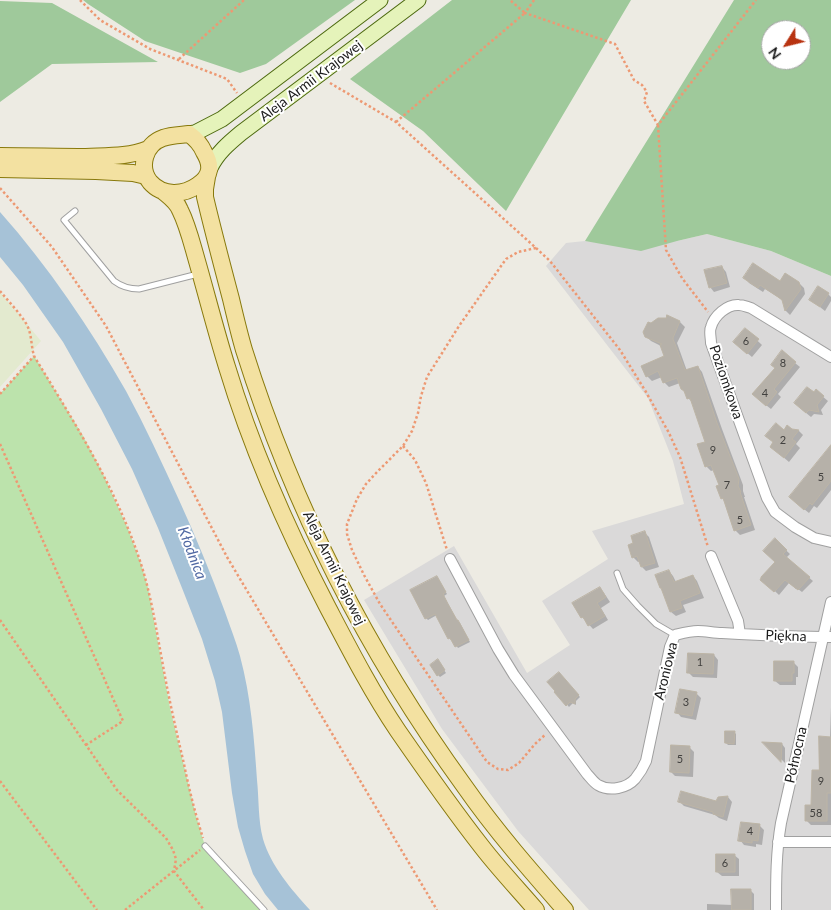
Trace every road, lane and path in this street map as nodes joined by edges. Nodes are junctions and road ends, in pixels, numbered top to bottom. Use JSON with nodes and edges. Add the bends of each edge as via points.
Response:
{"nodes":[{"id":1,"x":80,"y":0,"type":"edge"},
{"id":2,"x":244,"y":0,"type":"edge"},
{"id":3,"x":380,"y":0,"type":"edge"},
{"id":4,"x":418,"y":0,"type":"edge"},
{"id":5,"x":510,"y":0,"type":"edge"},
{"id":6,"x":534,"y":0,"type":"edge"},
{"id":7,"x":756,"y":0,"type":"edge"},
{"id":8,"x":525,"y":13,"type":"junction"},
{"id":9,"x":179,"y":59,"type":"junction"},
{"id":10,"x":318,"y":75,"type":"junction"},
{"id":11,"x":226,"y":79,"type":"dead end"},
{"id":12,"x":396,"y":122,"type":"junction"},
{"id":13,"x":658,"y":125,"type":"junction"},
{"id":14,"x":189,"y":134,"type":"junction"},
{"id":15,"x":148,"y":149,"type":"junction"},
{"id":16,"x":13,"y":161,"type":"edge"},
{"id":17,"x":0,"y":169,"type":"edge"},
{"id":18,"x":209,"y":172,"type":"junction"},
{"id":19,"x":146,"y":176,"type":"junction"},
{"id":20,"x":0,"y":188,"type":"edge"},
{"id":21,"x":164,"y":192,"type":"junction"},
{"id":22,"x":75,"y":211,"type":"dead end"},
{"id":23,"x":536,"y":248,"type":"junction"},
{"id":24,"x":201,"y":273,"type":"junction"},
{"id":25,"x":0,"y":291,"type":"edge"},
{"id":26,"x":714,"y":319,"type":"junction"},
{"id":27,"x":34,"y":356,"type":"junction"},
{"id":28,"x":831,"y":357,"type":"edge"},
{"id":29,"x":0,"y":394,"type":"edge"},
{"id":30,"x":0,"y":444,"type":"edge"},
{"id":31,"x":403,"y":446,"type":"junction"},
{"id":32,"x":831,"y":542,"type":"edge"},
{"id":33,"x":711,"y":556,"type":"joint"},
{"id":34,"x":450,"y":559,"type":"joint"},
{"id":35,"x":617,"y":573,"type":"dead end"},
{"id":36,"x":831,"y":602,"type":"edge"},
{"id":37,"x":0,"y":620,"type":"edge"},
{"id":38,"x":740,"y":634,"type":"junction"},
{"id":39,"x":675,"y":635,"type":"junction"},
{"id":40,"x":827,"y":637,"type":"edge"},
{"id":41,"x":553,"y":729,"type":"junction"},
{"id":42,"x":86,"y":745,"type":"junction"},
{"id":43,"x":0,"y":781,"type":"edge"},
{"id":44,"x":778,"y":842,"type":"junction"},
{"id":45,"x":831,"y":842,"type":"edge"},
{"id":46,"x":205,"y":846,"type":"junction"},
{"id":47,"x":174,"y":871,"type":"junction"},
{"id":48,"x":98,"y":910,"type":"edge"},
{"id":49,"x":125,"y":910,"type":"edge"},
{"id":50,"x":204,"y":910,"type":"edge"},
{"id":51,"x":264,"y":910,"type":"edge"},
{"id":52,"x":437,"y":910,"type":"edge"},
{"id":53,"x":536,"y":910,"type":"edge"},
{"id":54,"x":565,"y":910,"type":"edge"},
{"id":55,"x":776,"y":910,"type":"edge"}],
"edges":[{"from":1,"to":9,"type":"path","via":[[100,20],[150,49]]},
{"from":2,"to":9,"type":"path"},
{"from":3,"to":14,"type":"main road","name":"Aleja Armii Krajowej","via":[[222,119]]},
{"from":4,"to":10,"type":"main road","name":"Aleja Armii Krajowej"},
{"from":5,"to":8,"type":"path"},
{"from":6,"to":8,"type":"path"},
{"from":7,"to":13,"type":"path"},
{"from":8,"to":12,"type":"path"},
{"from":8,"to":13,"type":"path","via":[[615,44],[634,80],[646,92],[644,100]]},
{"from":9,"to":11,"type":"path"},
{"from":10,"to":12,"type":"path"},
{"from":10,"to":18,"type":"main road","name":"Aleja Armii Krajowej","via":[[226,146],[217,155]]},
{"from":12,"to":23,"type":"path"},
{"from":13,"to":26,"type":"path","via":[[666,250],[682,278]]},
{"from":14,"to":15,"type":"main road","via":[[162,138]]},
{"from":14,"to":18,"type":"main road","via":[[202,148]]},
{"from":15,"to":16,"type":"main road","via":[[113,156]]},
{"from":15,"to":19,"type":"main road","via":[[144,167]]},
{"from":16,"to":17,"type":"main road"},
{"from":16,"to":19,"type":"main road"},
{"from":18,"to":21,"type":"main road","via":[[195,187],[186,191]]},
{"from":18,"to":54,"type":"main road","name":"Aleja Armii Krajowej","via":[[205,197],[244,349],[287,468],[336,577],[392,679],[454,773]]},
{"from":19,"to":21,"type":"main road"},
{"from":20,"to":52,"type":"path","via":[[52,247],[106,326],[227,557]]},
{"from":21,"to":24,"type":"main road","name":"Aleja Armii Krajowej","via":[[180,208]]},
{"from":22,"to":24,"type":"lane","via":[[64,220],[120,285],[139,289]]},
{"from":23,"to":31,"type":"path","via":[[506,259],[459,326],[427,377],[412,431]]},
{"from":23,"to":33,"type":"path","via":[[550,261],[620,350],[646,392],[680,457]]},
{"from":24,"to":53,"type":"main road","name":"Aleja Armii Krajowej","via":[[217,336],[251,438],[294,541],[348,647],[397,729],[448,802]]},
{"from":25,"to":27,"type":"path","via":[[27,326]]},
{"from":26,"to":28,"type":"street","via":[[732,305],[740,304]]},
{"from":26,"to":32,"type":"street","name":"Poziomkowa","via":[[710,328],[711,343],[767,498],[776,512],[795,528]]},
{"from":27,"to":29,"type":"path"},
{"from":27,"to":46,"type":"path","via":[[103,474],[141,564],[170,708]]},
{"from":30,"to":42,"type":"path","via":[[123,721]]},
{"from":31,"to":34,"type":"path","via":[[415,460],[426,483]]},
{"from":31,"to":41,"type":"path","via":[[366,484],[347,524],[352,550],[364,576],[487,762],[498,770],[508,770]]},
{"from":33,"to":38,"type":"street","via":[[738,621]]},
{"from":34,"to":41,"type":"street","name":"Aroniowa","via":[[514,675]]},
{"from":35,"to":39,"type":"lane","via":[[623,589],[638,606],[656,624]]},
{"from":36,"to":40,"type":"street","name":"Północna"},
{"from":37,"to":42,"type":"path"},
{"from":38,"to":39,"type":"street","name":"Aroniowa","via":[[689,631]]},
{"from":38,"to":40,"type":"street","name":"Piękna"},
{"from":39,"to":41,"type":"street","name":"Aroniowa","via":[[646,761],[634,780],[615,789],[598,785]]},
{"from":40,"to":44,"type":"street","name":"Północna"},
{"from":42,"to":47,"type":"path","via":[[117,790],[166,838],[176,859]]},
{"from":43,"to":48,"type":"path"},
{"from":44,"to":45,"type":"street"},
{"from":44,"to":55,"type":"street","name":"Północna"},
{"from":46,"to":47,"type":"path"},
{"from":46,"to":51,"type":"lane"},
{"from":47,"to":49,"type":"path"},
{"from":47,"to":50,"type":"path"}]}
